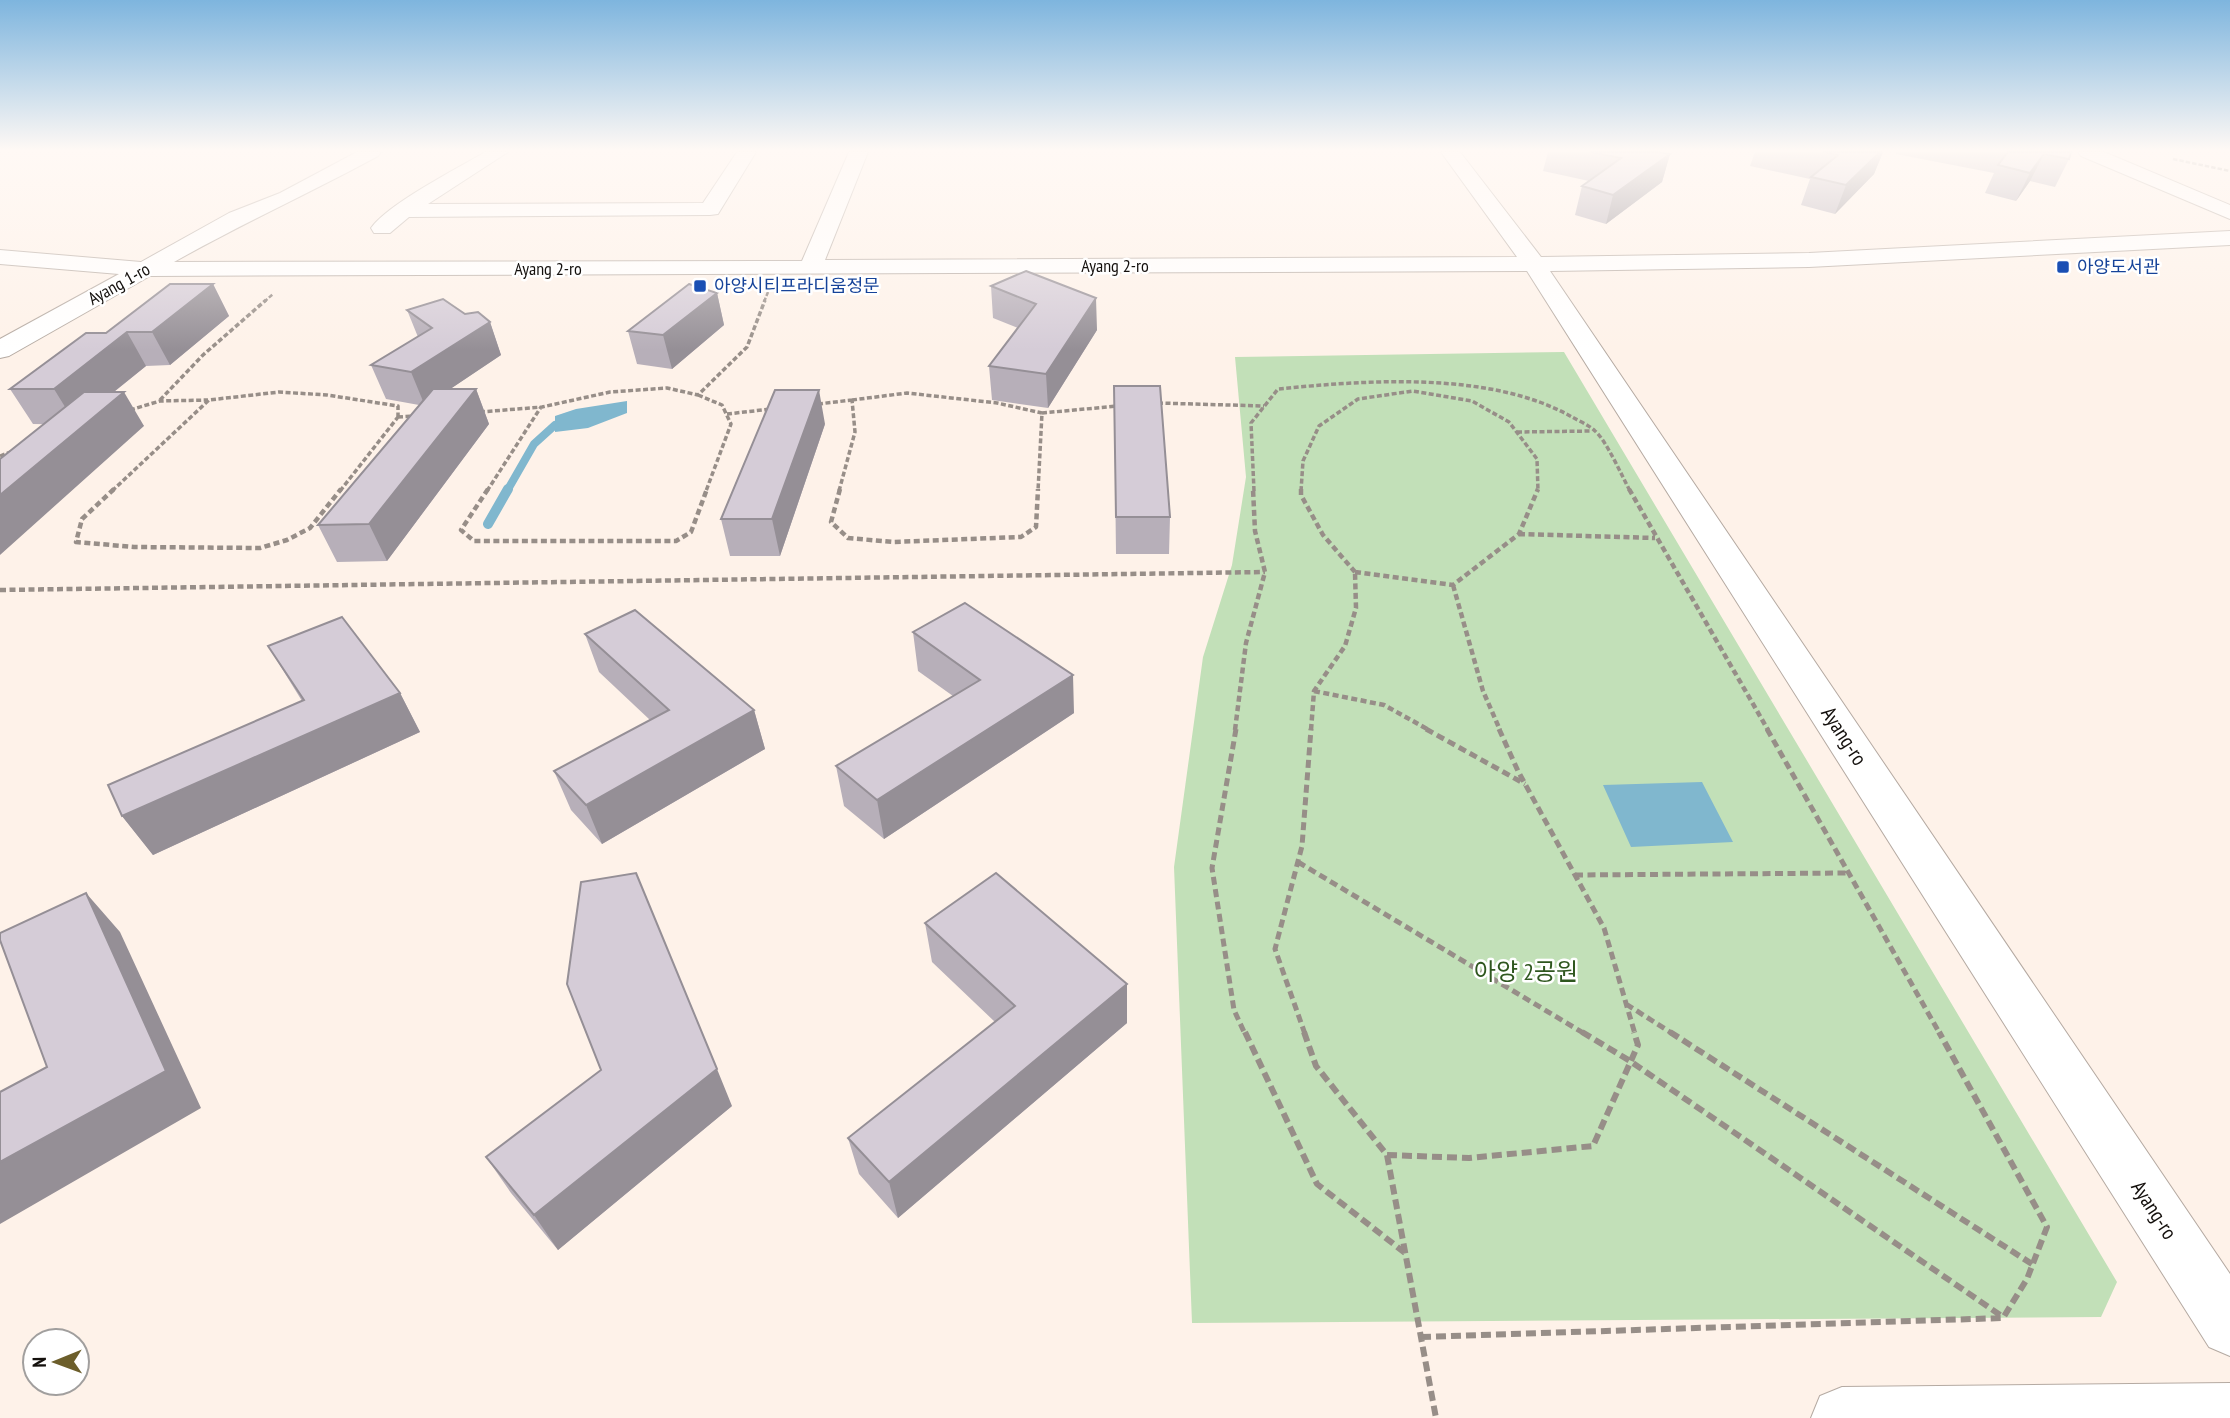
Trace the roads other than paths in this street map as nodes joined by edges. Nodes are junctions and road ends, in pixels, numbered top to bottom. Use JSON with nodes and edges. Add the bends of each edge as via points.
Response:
{"nodes":[{"id":1,"x":237,"y":218,"type":"edge"},
{"id":2,"x":395,"y":218,"type":"edge"},
{"id":3,"x":831,"y":218,"type":"edge"},
{"id":4,"x":1500,"y":218,"type":"edge"},
{"id":5,"x":382,"y":228,"type":"dead end"},
{"id":6,"x":2230,"y":238,"type":"edge"},
{"id":7,"x":0,"y":257,"type":"edge"},
{"id":8,"x":1534,"y":264,"type":"junction"},
{"id":9,"x":811,"y":267,"type":"junction"},
{"id":10,"x":145,"y":269,"type":"junction"},
{"id":11,"x":0,"y":350,"type":"edge"},
{"id":12,"x":2230,"y":1326,"type":"edge"},
{"id":13,"x":2230,"y":1414,"type":"edge"},
{"id":14,"x":1842,"y":1418,"type":"edge"}],
"edges":[{"from":1,"to":10,"type":"street","name":"Ayang 1-ro"},
{"from":2,"to":5,"type":"street"},
{"from":3,"to":9,"type":"street"},
{"from":4,"to":8,"type":"street","name":"Ayang-ro"},
{"from":6,"to":8,"type":"street","name":"Ayang 2-ro","via":[[1809,260]]},
{"from":7,"to":10,"type":"street","name":"Ayang 2-ro"},
{"from":8,"to":9,"type":"street","name":"Ayang 2-ro"},
{"from":8,"to":12,"type":"street","name":"Ayang-ro"},
{"from":9,"to":10,"type":"street","name":"Ayang 2-ro"},
{"from":10,"to":11,"type":"street","name":"Ayang 1-ro"},
{"from":13,"to":14,"type":"street"}]}
